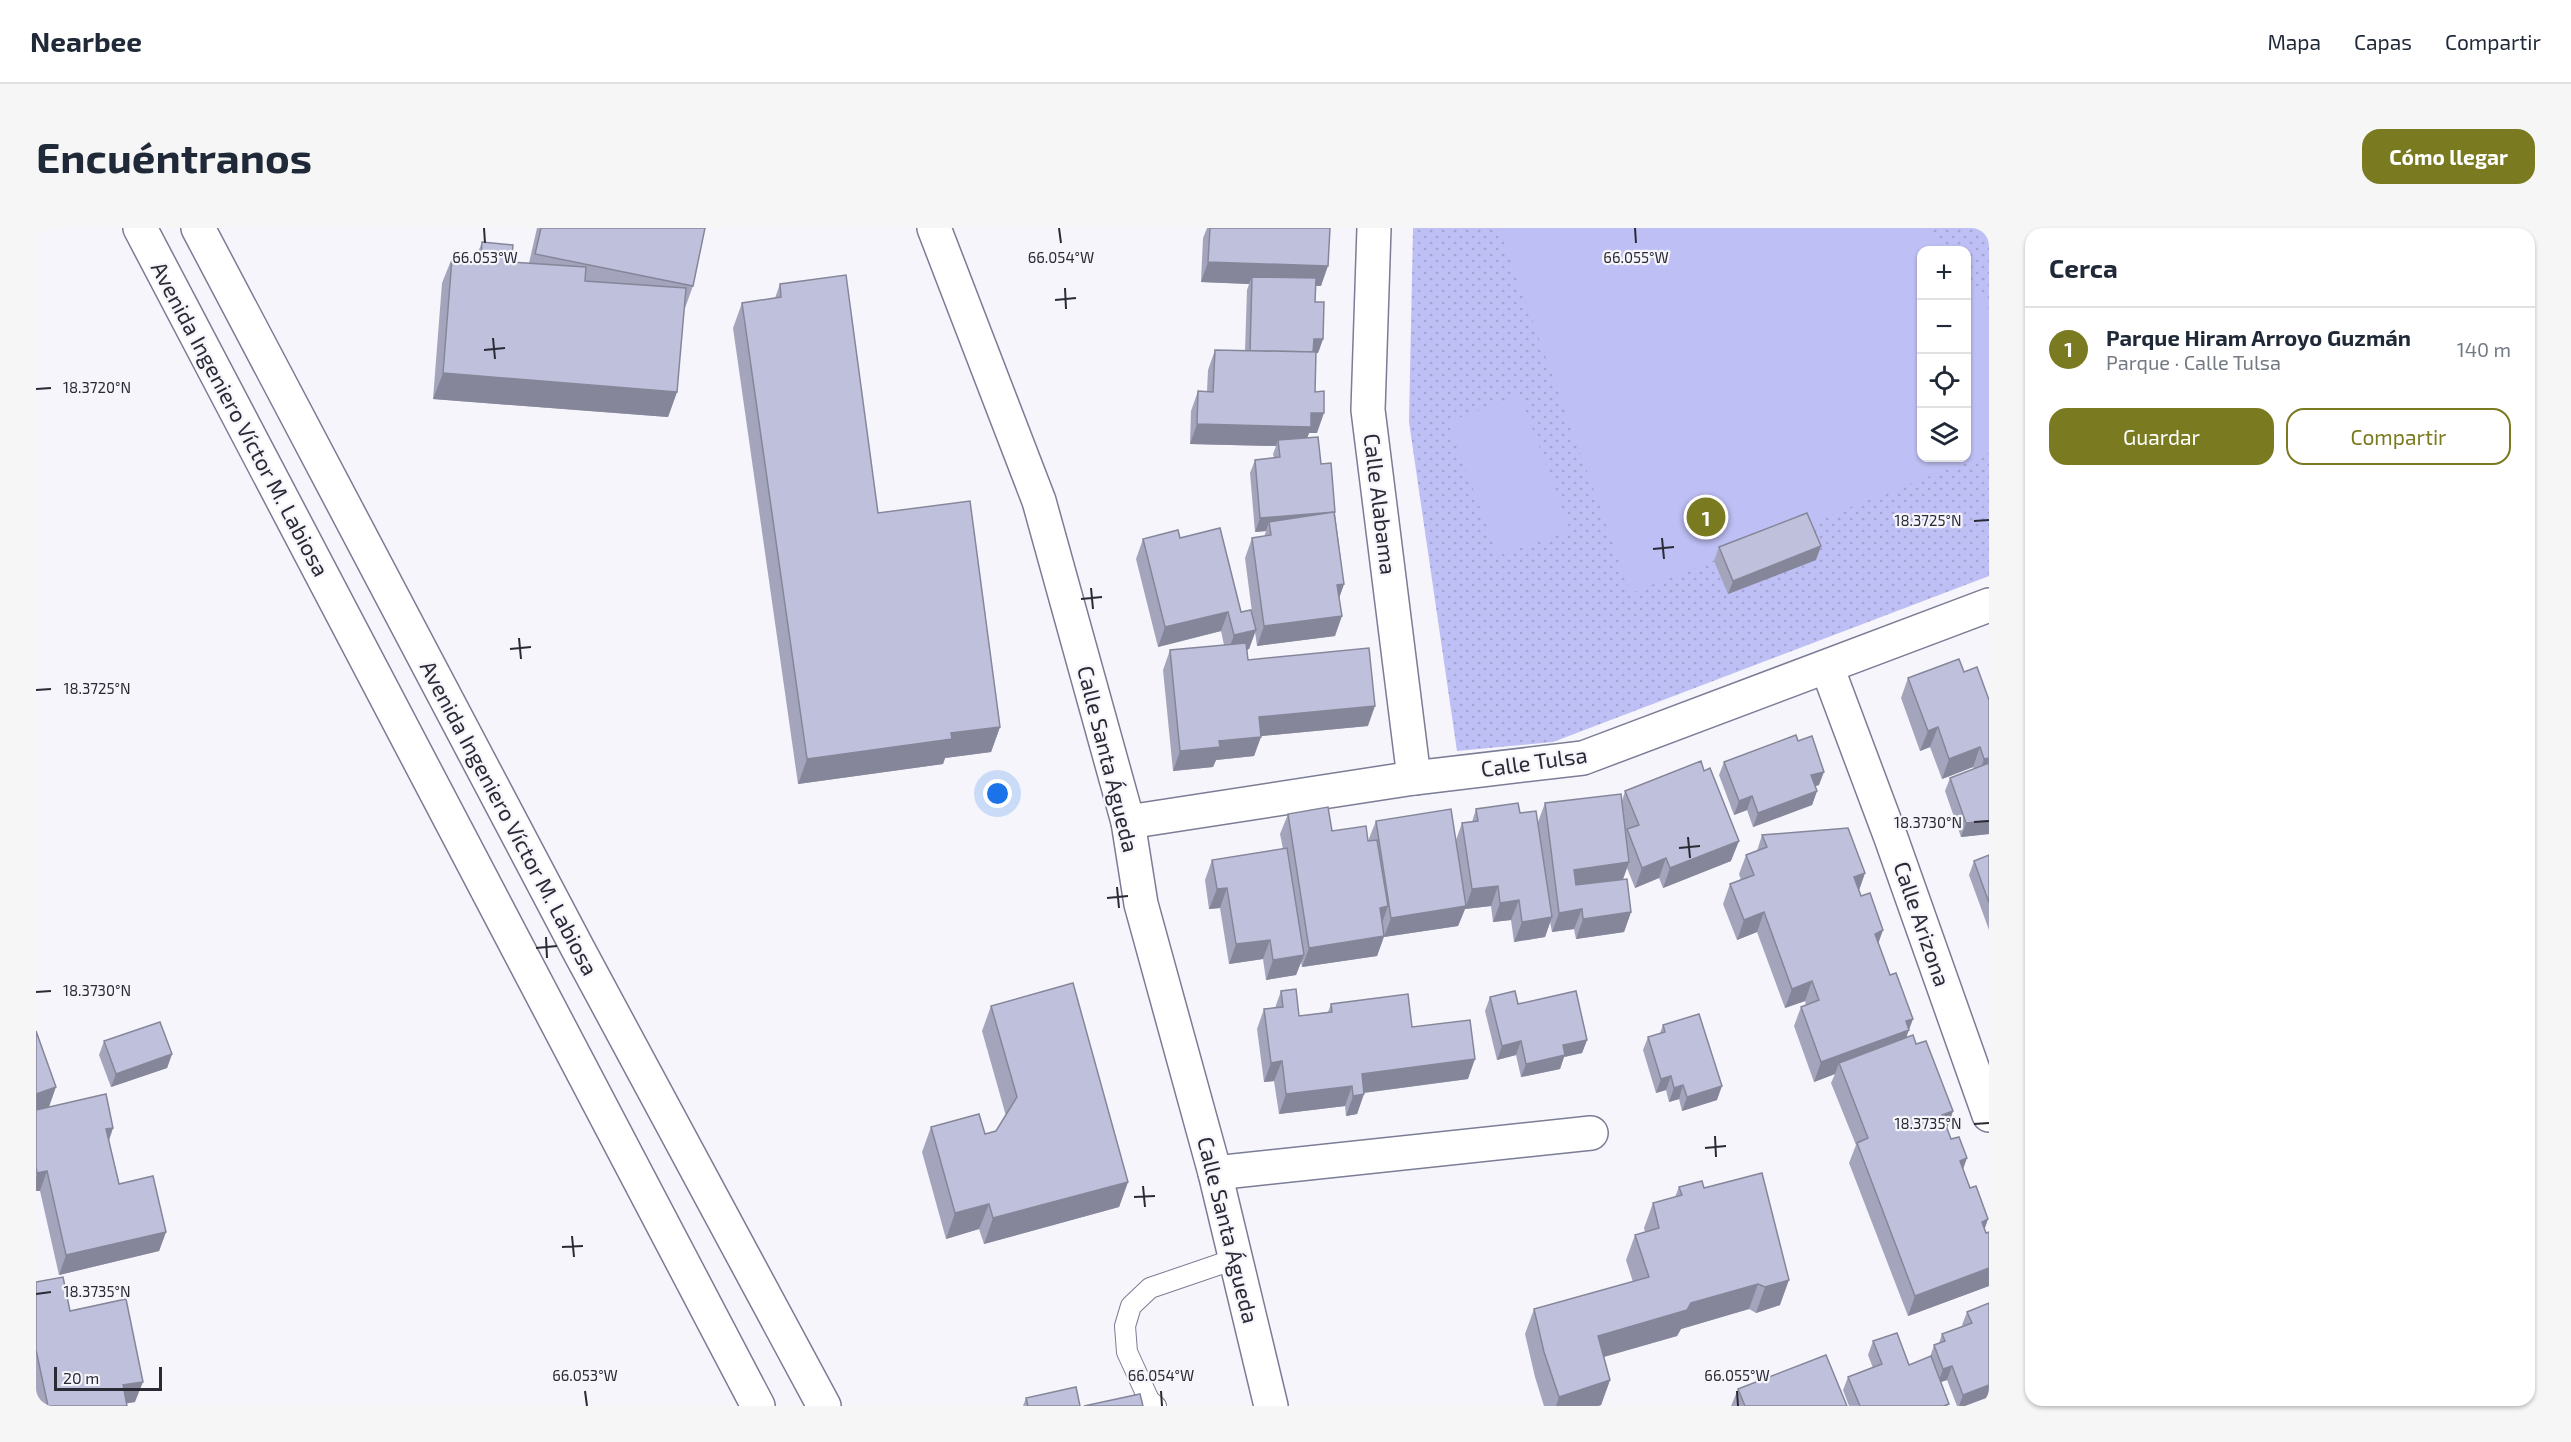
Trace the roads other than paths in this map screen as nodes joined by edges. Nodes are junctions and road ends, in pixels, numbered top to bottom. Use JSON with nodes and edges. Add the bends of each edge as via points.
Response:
{"nodes":[{"id":1,"x":140,"y":228,"type":"edge"},
{"id":2,"x":198,"y":228,"type":"edge"},
{"id":3,"x":934,"y":228,"type":"edge"},
{"id":4,"x":1374,"y":228,"type":"edge"},
{"id":5,"x":1989,"y":605,"type":"edge"},
{"id":6,"x":1827,"y":667,"type":"junction"},
{"id":7,"x":1414,"y":778,"type":"junction"},
{"id":8,"x":1128,"y":822,"type":"junction"},
{"id":9,"x":1989,"y":1115,"type":"edge"},
{"id":10,"x":1591,"y":1133,"type":"dead end"},
{"id":11,"x":1215,"y":1173,"type":"junction"},
{"id":12,"x":1235,"y":1259,"type":"junction"},
{"id":13,"x":758,"y":1406,"type":"edge"},
{"id":14,"x":824,"y":1406,"type":"edge"},
{"id":15,"x":1156,"y":1406,"type":"edge"},
{"id":16,"x":1271,"y":1406,"type":"edge"}],
"edges":[{"from":1,"to":13,"type":"street","name":"Avenida Ingeniero Víctor M. Labiosa"},
{"from":2,"to":14,"type":"street","name":"Avenida Ingeniero Víctor M. Labiosa"},
{"from":3,"to":8,"type":"street","name":"Calle Santa Águeda","via":[[1039,501]]},
{"from":4,"to":7,"type":"street","name":"Calle Alabama","via":[[1368,410]]},
{"from":5,"to":6,"type":"street","name":"Calle Tulsa"},
{"from":6,"to":7,"type":"street","name":"Calle Tulsa","via":[[1583,758]]},
{"from":6,"to":9,"type":"street","name":"Calle Arizona"},
{"from":7,"to":8,"type":"street","name":"Calle Tulsa"},
{"from":8,"to":11,"type":"street","name":"Calle Santa Águeda","via":[[1141,904]]},
{"from":10,"to":11,"type":"street"},
{"from":11,"to":12,"type":"street","name":"Calle Santa Águeda"},
{"from":12,"to":15,"type":"lane","via":[[1150,1288],[1131,1306],[1125,1326],[1127,1352],[1149,1400]]},
{"from":12,"to":16,"type":"street","name":"Calle Santa Águeda"}]}
